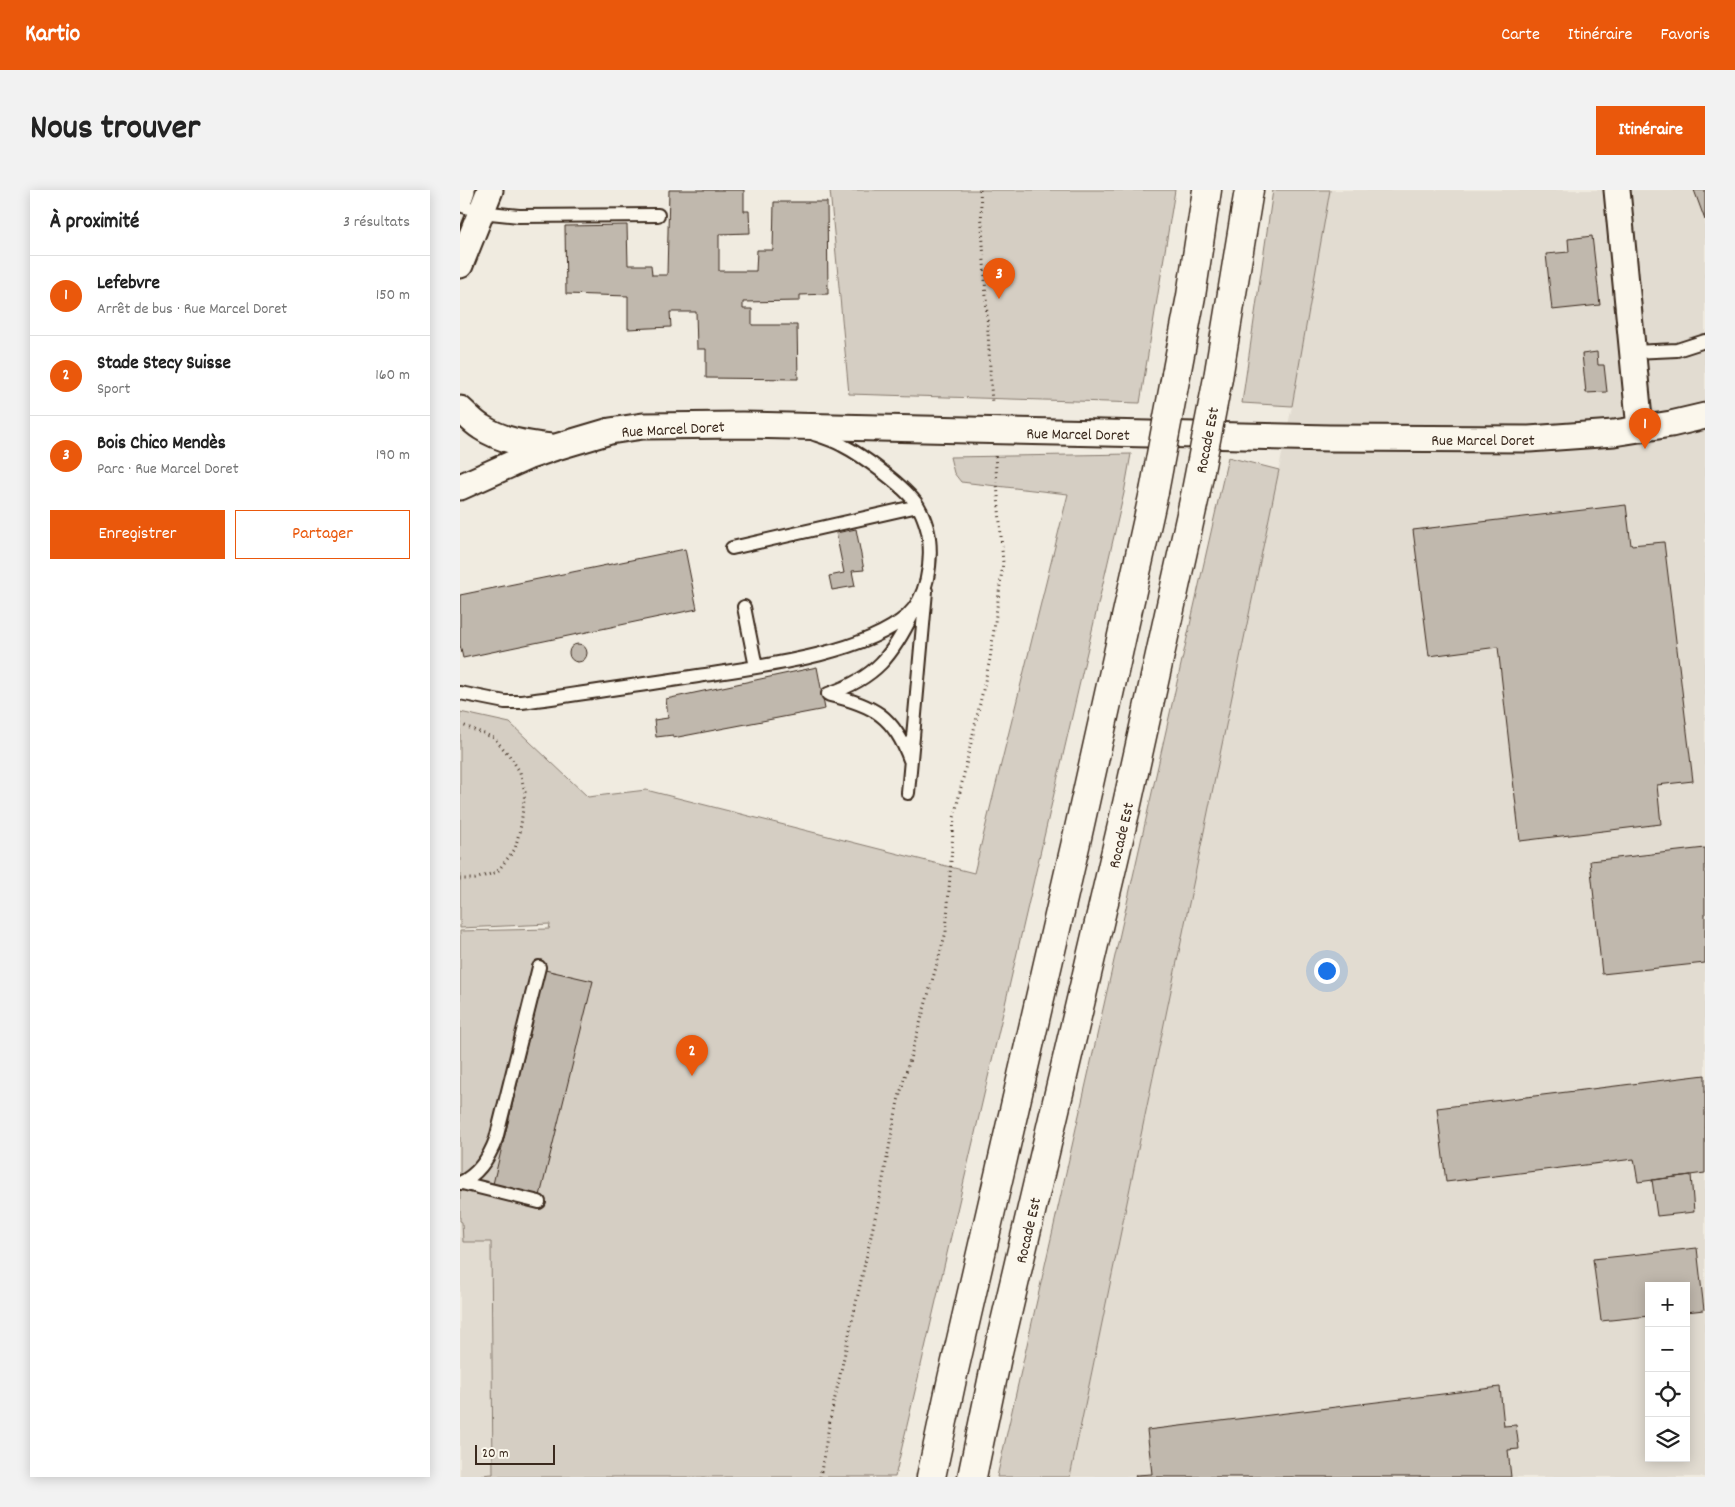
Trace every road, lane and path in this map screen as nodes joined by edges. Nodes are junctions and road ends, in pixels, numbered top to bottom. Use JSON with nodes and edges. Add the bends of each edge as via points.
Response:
{"nodes":[{"id":1,"x":462,"y":190,"type":"edge"},
{"id":2,"x":980,"y":190,"type":"edge"},
{"id":3,"x":1207,"y":190,"type":"edge"},
{"id":4,"x":1249,"y":190,"type":"edge"},
{"id":5,"x":1617,"y":190,"type":"edge"},
{"id":6,"x":460,"y":196,"type":"edge"},
{"id":7,"x":477,"y":202,"type":"edge"},
{"id":8,"x":658,"y":215,"type":"dead end"},
{"id":9,"x":460,"y":265,"type":"edge"},
{"id":10,"x":1705,"y":341,"type":"edge"},
{"id":11,"x":1632,"y":352,"type":"junction"},
{"id":12,"x":460,"y":409,"type":"edge"},
{"id":13,"x":1705,"y":416,"type":"edge"},
{"id":14,"x":795,"y":426,"type":"junction"},
{"id":15,"x":1640,"y":429,"type":"junction"},
{"id":16,"x":994,"y":431,"type":"junction"},
{"id":17,"x":556,"y":447,"type":"junction"},
{"id":18,"x":460,"y":488,"type":"edge"},
{"id":19,"x":918,"y":506,"type":"junction"},
{"id":20,"x":732,"y":548,"type":"dead end"},
{"id":21,"x":927,"y":578,"type":"junction"},
{"id":22,"x":918,"y":602,"type":"junction"},
{"id":23,"x":744,"y":607,"type":"dead end"},
{"id":24,"x":756,"y":667,"type":"junction"},
{"id":25,"x":460,"y":693,"type":"edge"},
{"id":26,"x":460,"y":724,"type":"edge"},
{"id":27,"x":911,"y":762,"type":"junction"},
{"id":28,"x":908,"y":793,"type":"dead end"},
{"id":29,"x":460,"y":879,"type":"edge"},
{"id":30,"x":539,"y":967,"type":"dead end"},
{"id":31,"x":461,"y":1183,"type":"edge"},
{"id":32,"x":539,"y":1202,"type":"dead end"},
{"id":33,"x":820,"y":1477,"type":"edge"},
{"id":34,"x":931,"y":1477,"type":"edge"},
{"id":35,"x":972,"y":1477,"type":"edge"}],
"edges":[{"from":1,"to":6,"type":"street"},
{"from":2,"to":16,"type":"path"},
{"from":3,"to":34,"type":"highway","bridge":true,"via":[[1191,296],[1154,492]]},
{"from":4,"to":35,"type":"highway","name":"Rocade Est","bridge":true,"via":[[1195,496]]},
{"from":5,"to":11,"type":"street"},
{"from":7,"to":8,"type":"lane","via":[[518,216]]},
{"from":7,"to":9,"type":"street"},
{"from":10,"to":11,"type":"lane","via":[[1677,350]]},
{"from":11,"to":15,"type":"street"},
{"from":12,"to":17,"type":"street","via":[[480,427],[502,438]]},
{"from":13,"to":15,"type":"street","name":"Rue Marcel Doret"},
{"from":14,"to":16,"type":"street","name":"Rue Marcel Doret"},
{"from":14,"to":17,"type":"street","name":"Rue Marcel Doret","via":[[644,426],[610,431]]},
{"from":14,"to":19,"type":"lane","via":[[841,444],[901,487]]},
{"from":15,"to":16,"type":"street","name":"Rue Marcel Doret","via":[[1528,439]]},
{"from":16,"to":33,"type":"path","via":[[1003,563],[990,659],[954,818],[946,932],[898,1101]]},
{"from":17,"to":18,"type":"street","name":"Rue Marcel Doret"},
{"from":19,"to":20,"type":"lane"},
{"from":19,"to":21,"type":"lane","via":[[929,536]]},
{"from":21,"to":22,"type":"lane"},
{"from":21,"to":27,"type":"lane"},
{"from":22,"to":24,"type":"lane","via":[[907,616],[861,641],[820,654]]},
{"from":22,"to":27,"type":"lane","via":[[894,648],[882,663],[862,679],[828,694],[870,708],[886,720],[897,731]]},
{"from":23,"to":24,"type":"lane"},
{"from":24,"to":25,"type":"lane","via":[[522,702]]},
{"from":26,"to":29,"type":"path","via":[[494,738],[520,772],[525,792],[515,849],[497,872],[475,879]]},
{"from":27,"to":28,"type":"lane"},
{"from":30,"to":31,"type":"lane","via":[[496,1139],[484,1164]]},
{"from":31,"to":32,"type":"lane"}]}
